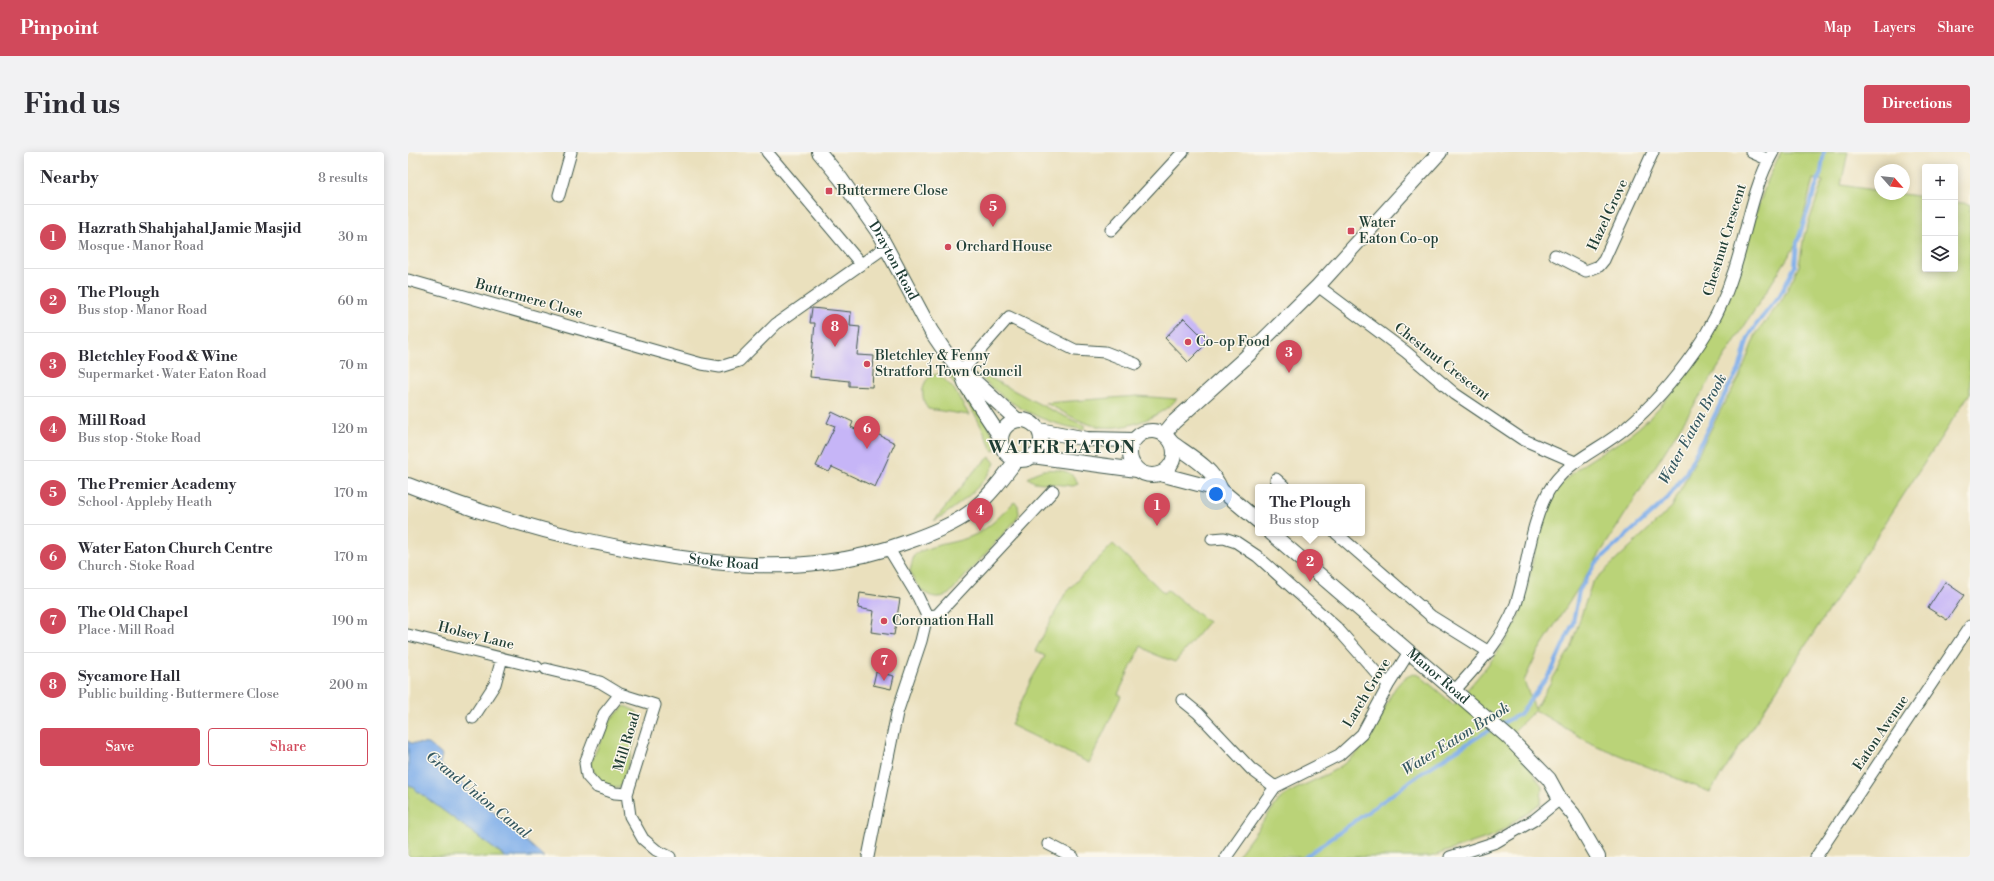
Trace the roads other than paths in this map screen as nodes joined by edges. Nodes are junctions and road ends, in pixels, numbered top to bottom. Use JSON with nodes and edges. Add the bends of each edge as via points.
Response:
{"nodes":[{"id":1,"x":572,"y":152,"type":"edge"},
{"id":2,"x":767,"y":152,"type":"edge"},
{"id":3,"x":818,"y":152,"type":"edge"},
{"id":4,"x":1183,"y":152,"type":"edge"},
{"id":5,"x":1440,"y":152,"type":"edge"},
{"id":6,"x":1653,"y":152,"type":"edge"},
{"id":7,"x":1751,"y":152,"type":"edge"},
{"id":8,"x":1771,"y":156,"type":"edge"},
{"id":9,"x":559,"y":195,"type":"dead end"},
{"id":10,"x":1111,"y":230,"type":"dead end"},
{"id":11,"x":887,"y":246,"type":"junction"},
{"id":12,"x":1554,"y":255,"type":"dead end"},
{"id":13,"x":861,"y":264,"type":"junction"},
{"id":14,"x":408,"y":280,"type":"edge"},
{"id":15,"x":1318,"y":286,"type":"junction"},
{"id":16,"x":1136,"y":364,"type":"dead end"},
{"id":17,"x":962,"y":373,"type":"junction"},
{"id":18,"x":1018,"y":420,"type":"junction"},
{"id":19,"x":1039,"y":430,"type":"junction"},
{"id":20,"x":1001,"y":438,"type":"junction"},
{"id":21,"x":1168,"y":439,"type":"junction"},
{"id":22,"x":1134,"y":440,"type":"junction"},
{"id":23,"x":1032,"y":456,"type":"junction"},
{"id":24,"x":1017,"y":459,"type":"junction"},
{"id":25,"x":1575,"y":462,"type":"junction"},
{"id":26,"x":1137,"y":470,"type":"junction"},
{"id":27,"x":1160,"y":474,"type":"junction"},
{"id":28,"x":1276,"y":478,"type":"dead end"},
{"id":29,"x":1283,"y":484,"type":"edge"},
{"id":30,"x":408,"y":485,"type":"edge"},
{"id":31,"x":1222,"y":490,"type":"junction"},
{"id":32,"x":1053,"y":491,"type":"dead end"},
{"id":33,"x":1255,"y":518,"type":"edge"},
{"id":34,"x":1275,"y":536,"type":"edge"},
{"id":35,"x":1339,"y":536,"type":"edge"},
{"id":36,"x":1212,"y":539,"type":"dead end"},
{"id":37,"x":889,"y":548,"type":"junction"},
{"id":38,"x":927,"y":616,"type":"junction"},
{"id":39,"x":1970,"y":626,"type":"edge"},
{"id":40,"x":408,"y":635,"type":"edge"},
{"id":41,"x":1409,"y":652,"type":"junction"},
{"id":42,"x":1489,"y":652,"type":"junction"},
{"id":43,"x":502,"y":658,"type":"junction"},
{"id":44,"x":1389,"y":684,"type":"junction"},
{"id":45,"x":1455,"y":690,"type":"junction"},
{"id":46,"x":620,"y":694,"type":"junction"},
{"id":47,"x":1182,"y":700,"type":"dead end"},
{"id":48,"x":473,"y":718,"type":"dead end"},
{"id":49,"x":1275,"y":787,"type":"junction"},
{"id":50,"x":627,"y":794,"type":"junction"},
{"id":51,"x":1560,"y":799,"type":"junction"},
{"id":52,"x":1048,"y":844,"type":"dead end"},
{"id":53,"x":670,"y":857,"type":"edge"},
{"id":54,"x":868,"y":857,"type":"edge"},
{"id":55,"x":1073,"y":857,"type":"edge"},
{"id":56,"x":1226,"y":857,"type":"edge"},
{"id":57,"x":1450,"y":857,"type":"edge"},
{"id":58,"x":1598,"y":857,"type":"edge"},
{"id":59,"x":1816,"y":857,"type":"edge"}],
"edges":[{"from":1,"to":9,"type":"street"},
{"from":2,"to":13,"type":"street","name":"Drayton Road"},
{"from":3,"to":11,"type":"street","name":"Drayton Road","via":[[854,197]]},
{"from":4,"to":10,"type":"street"},
{"from":5,"to":15,"type":"street"},
{"from":6,"to":12,"type":"street","name":"Hazel Grove","via":[[1600,266],[1586,271]]},
{"from":7,"to":8,"type":"street"},
{"from":8,"to":25,"type":"street","name":"Chestnut Crescent","via":[[1757,186],[1727,290],[1701,342],[1674,378],[1636,419],[1616,436]]},
{"from":11,"to":13,"type":"street","name":"Buttermere Close"},
{"from":11,"to":17,"type":"street","name":"Drayton Road","via":[[931,331]]},
{"from":13,"to":14,"type":"street","name":"Buttermere Close","via":[[776,324],[739,361],[720,367]]},
{"from":15,"to":21,"type":"street","via":[[1244,360],[1174,422]]},
{"from":15,"to":25,"type":"street","name":"Chestnut Crescent","via":[[1406,352],[1455,394],[1522,439]]},
{"from":16,"to":17,"type":"street","via":[[1105,352],[1075,350],[1010,318]]},
{"from":17,"to":18,"type":"street","name":"Drayton Road"},
{"from":17,"to":20,"type":"street","name":"Drayton Road","via":[[966,385]]},
{"from":18,"to":19,"type":"street","via":[[1029,421]]},
{"from":18,"to":20,"type":"street","via":[[1007,425]]},
{"from":19,"to":22,"type":"street","via":[[1087,439]]},
{"from":19,"to":23,"type":"street","via":[[1041,442]]},
{"from":20,"to":24,"type":"street","via":[[1003,449]]},
{"from":21,"to":22,"type":"street","via":[[1149,431]]},
{"from":21,"to":27,"type":"street","via":[[1174,450],[1172,462],[1169,468]]},
{"from":21,"to":31,"type":"street","via":[[1205,467]]},
{"from":22,"to":26,"type":"street","via":[[1130,456]]},
{"from":23,"to":24,"type":"street"},
{"from":23,"to":26,"type":"street"},
{"from":24,"to":37,"type":"street","name":"Stoke Road","via":[[988,495],[967,514],[928,534]]},
{"from":25,"to":42,"type":"street","name":"Chestnut Crescent","via":[[1558,478],[1543,502],[1516,603],[1503,632]]},
{"from":26,"to":27,"type":"street","via":[[1151,476]]},
{"from":27,"to":31,"type":"street"},
{"from":28,"to":29,"type":"street"},
{"from":30,"to":37,"type":"street","name":"Stoke Road","via":[[449,501],[554,533],[610,546],[685,558],[743,565],[785,565],[824,562]]},
{"from":31,"to":33,"type":"street"},
{"from":32,"to":38,"type":"street","via":[[937,615]]},
{"from":34,"to":41,"type":"street","name":"Manor Road"},
{"from":35,"to":42,"type":"street","via":[[1431,616]]},
{"from":36,"to":44,"type":"street","via":[[1224,538],[1236,542],[1257,556],[1336,627]]},
{"from":37,"to":38,"type":"street"},
{"from":38,"to":54,"type":"street","via":[[897,713]]},
{"from":39,"to":59,"type":"street","name":"Eaton Avenue"},
{"from":40,"to":43,"type":"street","name":"Holsey Lane"},
{"from":41,"to":44,"type":"street","name":"Larch Grove"},
{"from":41,"to":45,"type":"street","name":"Manor Road"},
{"from":42,"to":45,"type":"street","name":"Chestnut Crescent"},
{"from":43,"to":46,"type":"street","name":"Holsey Lane","via":[[600,682]]},
{"from":43,"to":48,"type":"street","via":[[495,684]]},
{"from":44,"to":49,"type":"street","name":"Larch Grove","via":[[1362,734],[1349,747],[1339,755]]},
{"from":45,"to":51,"type":"street","name":"Manor Road","via":[[1508,737],[1549,779]]},
{"from":46,"to":50,"type":"street","name":"Mill Road","via":[[655,705]]},
{"from":46,"to":50,"type":"street","name":"Mill Road","via":[[604,714],[586,763],[587,776],[597,787]]},
{"from":47,"to":49,"type":"street","via":[[1198,712],[1251,769]]},
{"from":49,"to":56,"type":"street","name":"Larch Grove"},
{"from":50,"to":53,"type":"street","name":"Mill Road","via":[[630,816],[643,839]]},
{"from":51,"to":57,"type":"street","via":[[1534,820],[1496,842]]},
{"from":51,"to":58,"type":"street","name":"Manor Road","via":[[1573,814]]},
{"from":52,"to":55,"type":"street"}]}
